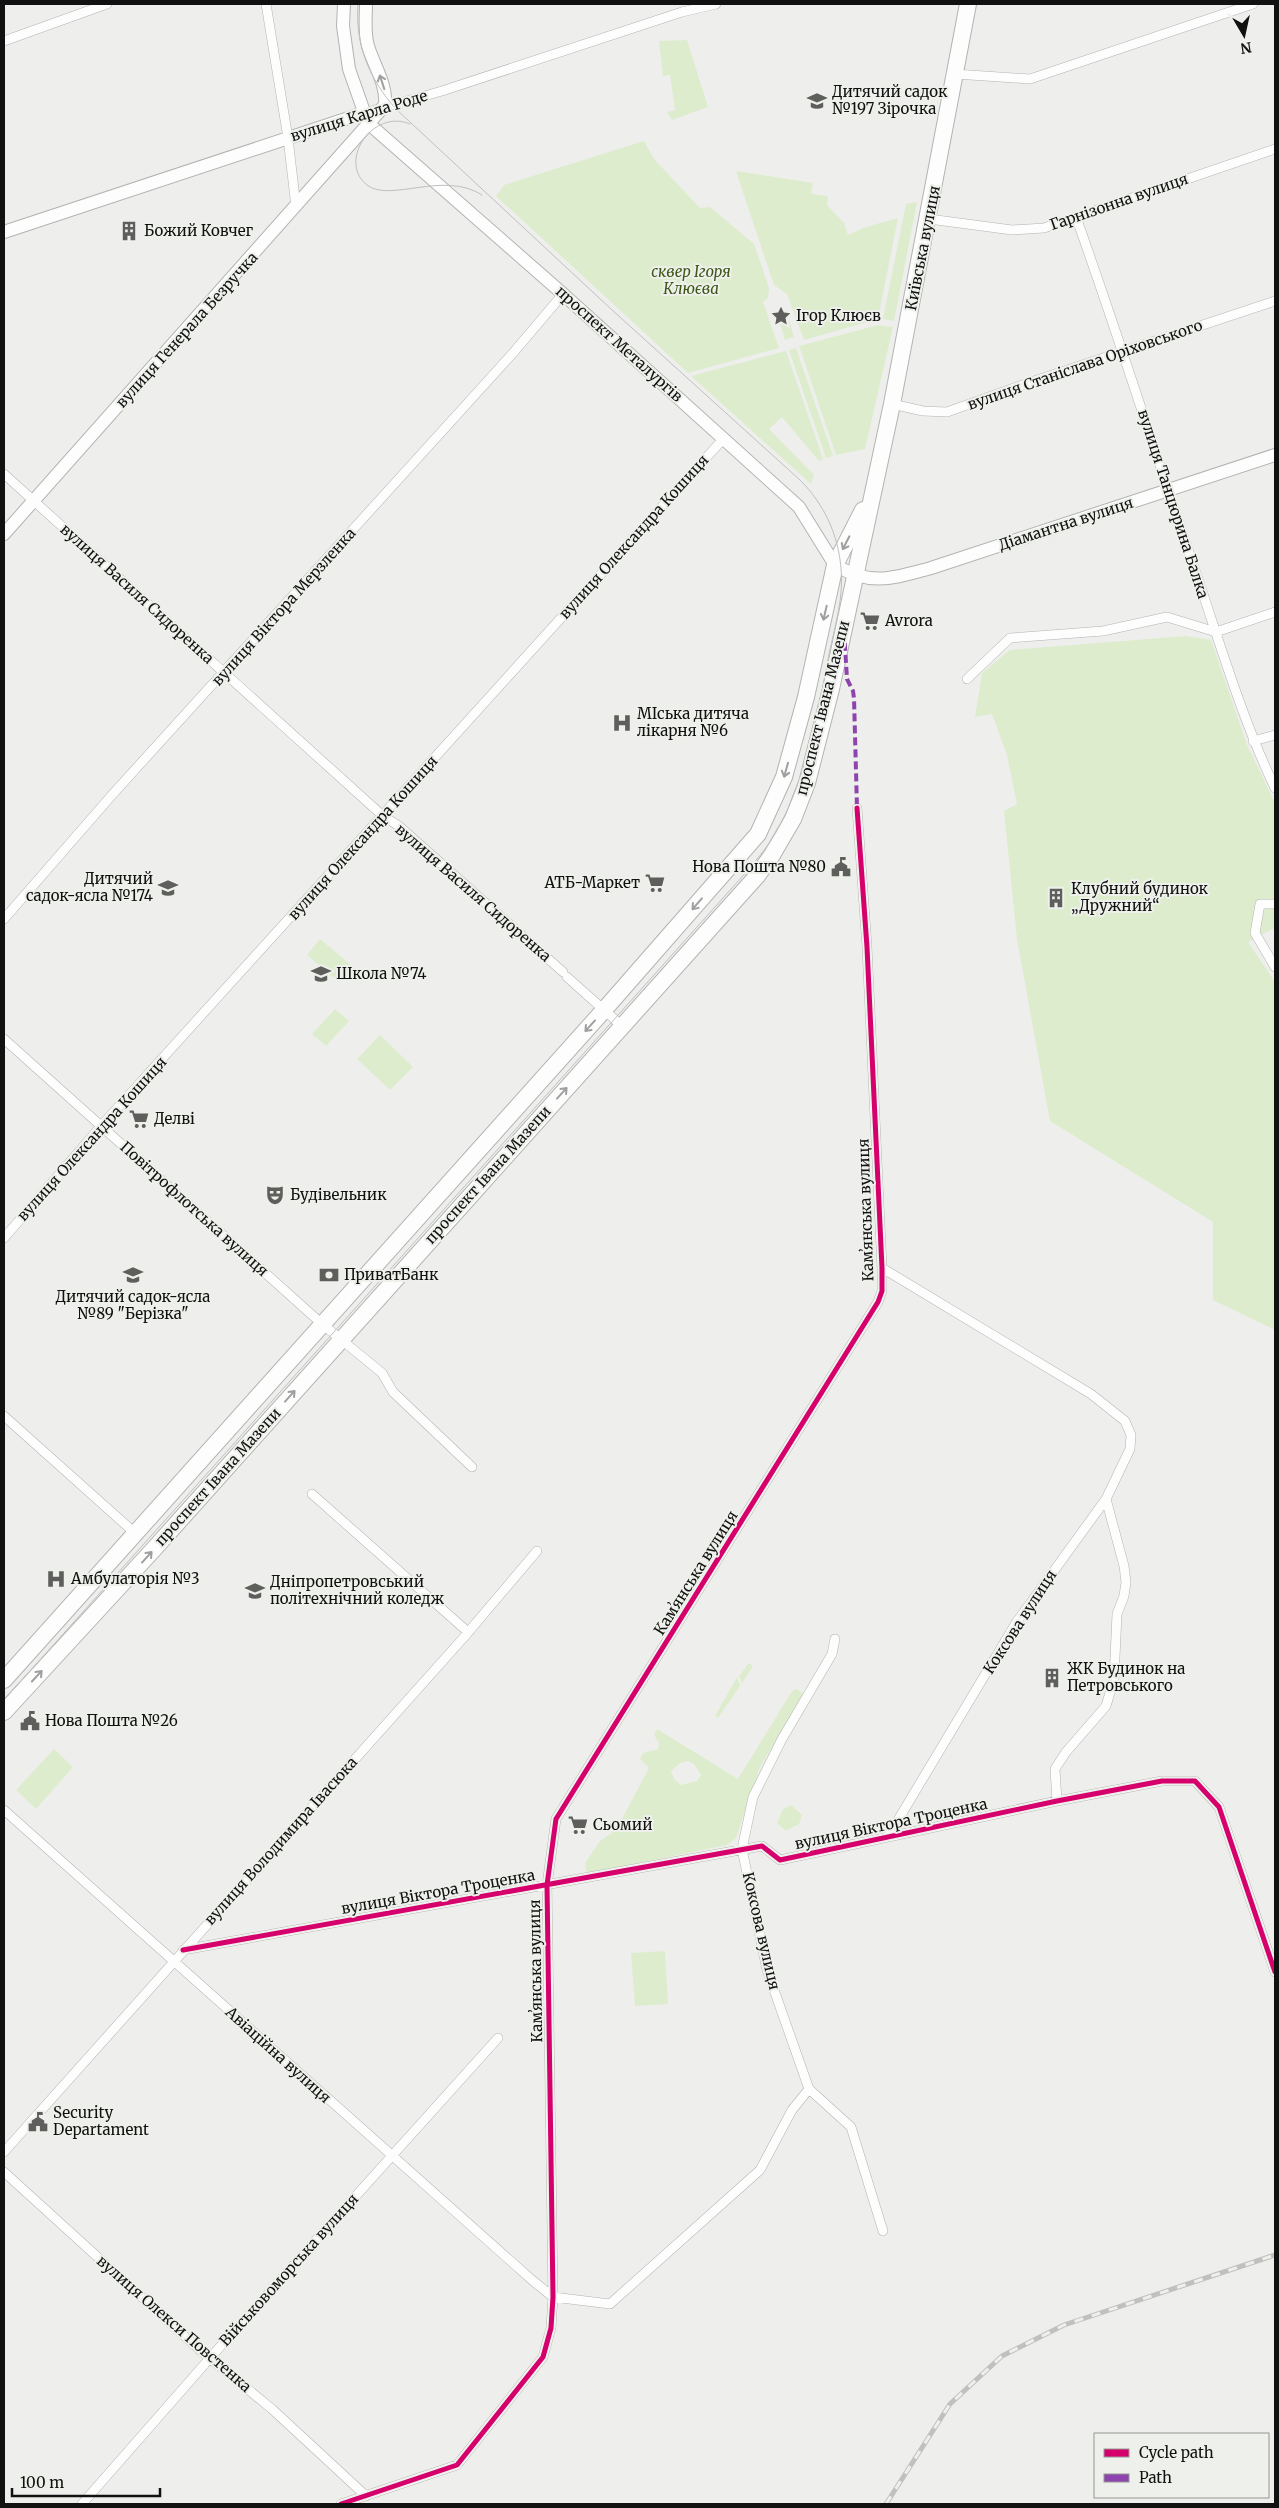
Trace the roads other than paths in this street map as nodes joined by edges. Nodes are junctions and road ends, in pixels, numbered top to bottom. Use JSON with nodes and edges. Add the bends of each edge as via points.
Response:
{"nodes":[{"id":1,"x":107,"y":4,"type":"edge"},
{"id":2,"x":266,"y":4,"type":"edge"},
{"id":3,"x":344,"y":4,"type":"edge"},
{"id":4,"x":366,"y":4,"type":"edge"},
{"id":5,"x":716,"y":4,"type":"edge"},
{"id":6,"x":1253,"y":4,"type":"edge"},
{"id":7,"x":964,"y":5,"type":"edge"},
{"id":8,"x":4,"y":41,"type":"edge"},
{"id":9,"x":955,"y":74,"type":"junction"},
{"id":10,"x":386,"y":105,"type":"junction"},
{"id":11,"x":366,"y":118,"type":"junction"},
{"id":12,"x":288,"y":138,"type":"junction"},
{"id":13,"x":1275,"y":149,"type":"edge"},
{"id":14,"x":296,"y":207,"type":"junction"},
{"id":15,"x":1076,"y":217,"type":"junction"},
{"id":16,"x":929,"y":218,"type":"junction"},
{"id":17,"x":4,"y":232,"type":"edge"},
{"id":18,"x":563,"y":294,"type":"junction"},
{"id":19,"x":1275,"y":301,"type":"edge"},
{"id":20,"x":1124,"y":352,"type":"junction"},
{"id":21,"x":892,"y":404,"type":"junction"},
{"id":22,"x":724,"y":438,"type":"junction"},
{"id":23,"x":1275,"y":455,"type":"edge"},
{"id":24,"x":4,"y":474,"type":"edge"},
{"id":25,"x":873,"y":490,"type":"junction"},
{"id":26,"x":1168,"y":490,"type":"junction"},
{"id":27,"x":33,"y":502,"type":"junction"},
{"id":28,"x":4,"y":534,"type":"edge"},
{"id":29,"x":835,"y":565,"type":"junction"},
{"id":30,"x":856,"y":574,"type":"junction"},
{"id":31,"x":1275,"y":612,"type":"edge"},
{"id":32,"x":1216,"y":632,"type":"junction"},
{"id":33,"x":226,"y":672,"type":"junction"},
{"id":34,"x":967,"y":679,"type":"dead end"},
{"id":35,"x":1275,"y":735,"type":"edge"},
{"id":36,"x":1253,"y":741,"type":"junction"},
{"id":37,"x":1275,"y":788,"type":"edge"},
{"id":38,"x":857,"y":808,"type":"dead end"},
{"id":39,"x":383,"y":816,"type":"junction"},
{"id":40,"x":1275,"y":904,"type":"edge"},
{"id":41,"x":4,"y":919,"type":"edge"},
{"id":42,"x":1275,"y":967,"type":"edge"},
{"id":43,"x":604,"y":1010,"type":"junction"},
{"id":44,"x":622,"y":1026,"type":"junction"},
{"id":45,"x":4,"y":1039,"type":"edge"},
{"id":46,"x":102,"y":1125,"type":"junction"},
{"id":47,"x":4,"y":1238,"type":"edge"},
{"id":48,"x":882,"y":1268,"type":"junction"},
{"id":49,"x":322,"y":1323,"type":"junction"},
{"id":50,"x":340,"y":1339,"type":"junction"},
{"id":51,"x":4,"y":1416,"type":"edge"},
{"id":52,"x":472,"y":1467,"type":"dead end"},
{"id":53,"x":312,"y":1494,"type":"dead end"},
{"id":54,"x":1106,"y":1499,"type":"junction"},
{"id":55,"x":136,"y":1534,"type":"junction"},
{"id":56,"x":537,"y":1552,"type":"dead end"},
{"id":57,"x":468,"y":1632,"type":"junction"},
{"id":58,"x":835,"y":1639,"type":"dead end"},
{"id":59,"x":4,"y":1680,"type":"edge"},
{"id":60,"x":4,"y":1712,"type":"edge"},
{"id":61,"x":1057,"y":1801,"type":"junction"},
{"id":62,"x":4,"y":1810,"type":"edge"},
{"id":63,"x":889,"y":1835,"type":"junction"},
{"id":64,"x":742,"y":1849,"type":"junction"},
{"id":65,"x":547,"y":1885,"type":"junction"},
{"id":66,"x":183,"y":1950,"type":"junction"},
{"id":67,"x":174,"y":1961,"type":"junction"},
{"id":68,"x":1275,"y":1972,"type":"edge"},
{"id":69,"x":498,"y":2038,"type":"dead end"},
{"id":70,"x":809,"y":2089,"type":"junction"},
{"id":71,"x":4,"y":2152,"type":"edge"},
{"id":72,"x":392,"y":2156,"type":"junction"},
{"id":73,"x":4,"y":2172,"type":"edge"},
{"id":74,"x":883,"y":2231,"type":"dead end"},
{"id":75,"x":553,"y":2297,"type":"junction"},
{"id":76,"x":210,"y":2358,"type":"junction"},
{"id":77,"x":366,"y":2496,"type":"junction"},
{"id":78,"x":82,"y":2504,"type":"edge"},
{"id":79,"x":341,"y":2504,"type":"edge"}],
"edges":[{"from":1,"to":8,"type":"street"},
{"from":2,"to":12,"type":"street"},
{"from":3,"to":11,"type":"street","name":"проспект Металургів","via":[[343,26],[349,69]]},
{"from":10,"to":4,"type":"street","one_way":true,"via":[[383,84],[368,45]]},
{"from":5,"to":10,"type":"street","name":"вулиця Карла Роде","via":[[442,91]]},
{"from":6,"to":9,"type":"street","via":[[1030,79]]},
{"from":7,"to":9,"type":"highway","name":"Київська вулиця"},
{"from":9,"to":16,"type":"highway","name":"Київська вулиця"},
{"from":10,"to":11,"type":"street"},
{"from":11,"to":12,"type":"street","name":"вулиця Карла Роде"},
{"from":11,"to":14,"type":"street","name":"вулиця Генерала Безручка"},
{"from":11,"to":18,"type":"street","name":"проспект Металургів"},
{"from":12,"to":14,"type":"street"},
{"from":12,"to":17,"type":"street","name":"вулиця Карла Роде"},
{"from":13,"to":15,"type":"street","name":"Гарнізонна вулиця"},
{"from":14,"to":27,"type":"street","name":"вулиця Генерала Безручка"},
{"from":15,"to":16,"type":"street","name":"Гарнізонна вулиця","via":[[1044,228],[1012,230]]},
{"from":15,"to":20,"type":"street","name":"вулиця Танцюрина Балка"},
{"from":16,"to":21,"type":"highway","name":"Київська вулиця"},
{"from":18,"to":22,"type":"street","name":"проспект Металургів"},
{"from":18,"to":33,"type":"street","name":"вулиця Віктора Мерзленка"},
{"from":19,"to":20,"type":"street","name":"вулиця Станіслава Оріховського"},
{"from":20,"to":21,"type":"street","name":"вулиця Станіслава Оріховського","via":[[947,412]]},
{"from":20,"to":26,"type":"street","name":"вулиця Танцюрина Балка"},
{"from":21,"to":25,"type":"highway","name":"Київська вулиця"},
{"from":22,"to":29,"type":"street","name":"проспект Металургів","via":[[799,507]]},
{"from":22,"to":39,"type":"street","name":"вулиця Олександра Кошиця"},
{"from":23,"to":26,"type":"street","name":"Діамантна вулиця"},
{"from":24,"to":27,"type":"street","name":"вулиця Василя Сидоренка"},
{"from":25,"to":29,"type":"highway","name":"Київська вулиця","one_way":true},
{"from":25,"to":30,"type":"highway","name":"Київська вулиця"},
{"from":26,"to":30,"type":"street","name":"Діамантна вулиця","via":[[888,580]]},
{"from":26,"to":32,"type":"street","name":"вулиця Танцюрина Балка"},
{"from":27,"to":28,"type":"street","name":"вулиця Генерала Безручка"},
{"from":27,"to":33,"type":"street","name":"вулиця Василя Сидоренка"},
{"from":29,"to":30,"type":"street"},
{"from":29,"to":43,"type":"highway","name":"проспект Івана Мазепи","one_way":true,"via":[[806,697],[786,768],[765,821],[726,872]]},
{"from":30,"to":44,"type":"highway","name":"проспект Івана Мазепи","via":[[807,783],[793,818],[757,876]]},
{"from":31,"to":32,"type":"street"},
{"from":32,"to":34,"type":"street","via":[[1167,617],[1103,631],[1010,638]]},
{"from":32,"to":36,"type":"street","name":"вулиця Танцюрина Балка"},
{"from":33,"to":39,"type":"street","name":"вулиця Василя Сидоренка"},
{"from":33,"to":41,"type":"street","name":"вулиця Віктора Мерзленка","via":[[112,795]]},
{"from":35,"to":36,"type":"street"},
{"from":36,"to":37,"type":"street","name":"вулиця Танцюрина Балка"},
{"from":38,"to":48,"type":"street","name":"Камʼянська вулиця"},
{"from":39,"to":43,"type":"street","name":"вулиця Василя Сидоренка","via":[[399,826]]},
{"from":39,"to":46,"type":"street","name":"вулиця Олександра Кошиця"},
{"from":40,"to":42,"type":"street","via":[[1260,904],[1255,933]]},
{"from":43,"to":44,"type":"street","name":"вулиця Василя Сидоренка"},
{"from":43,"to":49,"type":"highway","name":"проспект Івана Мазепи","one_way":true},
{"from":50,"to":44,"type":"highway","name":"проспект Івана Мазепи","one_way":true},
{"from":45,"to":46,"type":"street","name":"Повітрофлотська вулиця"},
{"from":46,"to":47,"type":"street","name":"вулиця Олександра Кошиця"},
{"from":46,"to":49,"type":"street","name":"Повітрофлотська вулиця"},
{"from":48,"to":54,"type":"street","name":"Коксова вулиця","via":[[1084,1389],[1125,1421],[1131,1435],[1130,1449]]},
{"from":48,"to":65,"type":"street","name":"Камʼянська вулиця","via":[[882,1291],[861,1331],[556,1819]]},
{"from":49,"to":50,"type":"street","name":"Повітрофлотська вулиця"},
{"from":49,"to":55,"type":"highway","name":"проспект Івана Мазепи"},
{"from":50,"to":52,"type":"street","name":"Повітрофлотська вулиця","via":[[382,1373],[393,1392]]},
{"from":60,"to":50,"type":"highway","name":"проспект Івана Мазепи","one_way":true},
{"from":51,"to":55,"type":"street"},
{"from":53,"to":57,"type":"street"},
{"from":54,"to":61,"type":"street","via":[[1126,1582],[1117,1614],[1114,1679],[1106,1706],[1066,1752],[1055,1770]]},
{"from":54,"to":63,"type":"street","name":"Коксова вулиця","via":[[1016,1623]]},
{"from":55,"to":59,"type":"highway","name":"проспект Івана Мазепи"},
{"from":56,"to":57,"type":"street","name":"вулиця Володимира Івасюка"},
{"from":57,"to":66,"type":"street","name":"вулиця Володимира Івасюка"},
{"from":58,"to":64,"type":"street","name":"Коксова вулиця","via":[[832,1654],[782,1739],[753,1797]]},
{"from":61,"to":63,"type":"street","name":"вулиця Віктора Троценка"},
{"from":61,"to":68,"type":"street","name":"вулиця Віктора Троценка","via":[[1162,1781],[1195,1782],[1219,1807]]},
{"from":62,"to":67,"type":"street","name":"Авіаційна вулиця"},
{"from":63,"to":64,"type":"street","name":"вулиця Віктора Троценка","via":[[780,1860],[762,1846]]},
{"from":64,"to":65,"type":"street","name":"вулиця Віктора Троценка"},
{"from":64,"to":70,"type":"street","name":"Коксова вулиця","via":[[767,1970]]},
{"from":65,"to":66,"type":"street","name":"вулиця Віктора Троценка"},
{"from":65,"to":75,"type":"street","name":"Камʼянська вулиця"},
{"from":66,"to":67,"type":"street","name":"вулиця Володимира Івасюка"},
{"from":67,"to":71,"type":"street","name":"вулиця Володимира Івасюка"},
{"from":67,"to":72,"type":"street","name":"Авіаційна вулиця"},
{"from":69,"to":72,"type":"street","name":"Військовоморська вулиця"},
{"from":70,"to":74,"type":"street","name":"Коксова вулиця","via":[[851,2127]]},
{"from":70,"to":75,"type":"street","via":[[792,2110],[760,2170],[610,2304]]},
{"from":72,"to":75,"type":"street","name":"Авіаційна вулиця"},
{"from":72,"to":76,"type":"street","name":"Військовоморська вулиця"},
{"from":73,"to":76,"type":"street","name":"вулиця Олекси Повстенка"},
{"from":75,"to":77,"type":"street","name":"Камʼянська вулиця","via":[[551,2328],[543,2357],[456,2465]]},
{"from":76,"to":77,"type":"street","name":"вулиця Олекси Повстенка","via":[[272,2409]]},
{"from":76,"to":78,"type":"street","name":"Військовоморська вулиця"},
{"from":77,"to":79,"type":"street"}]}
